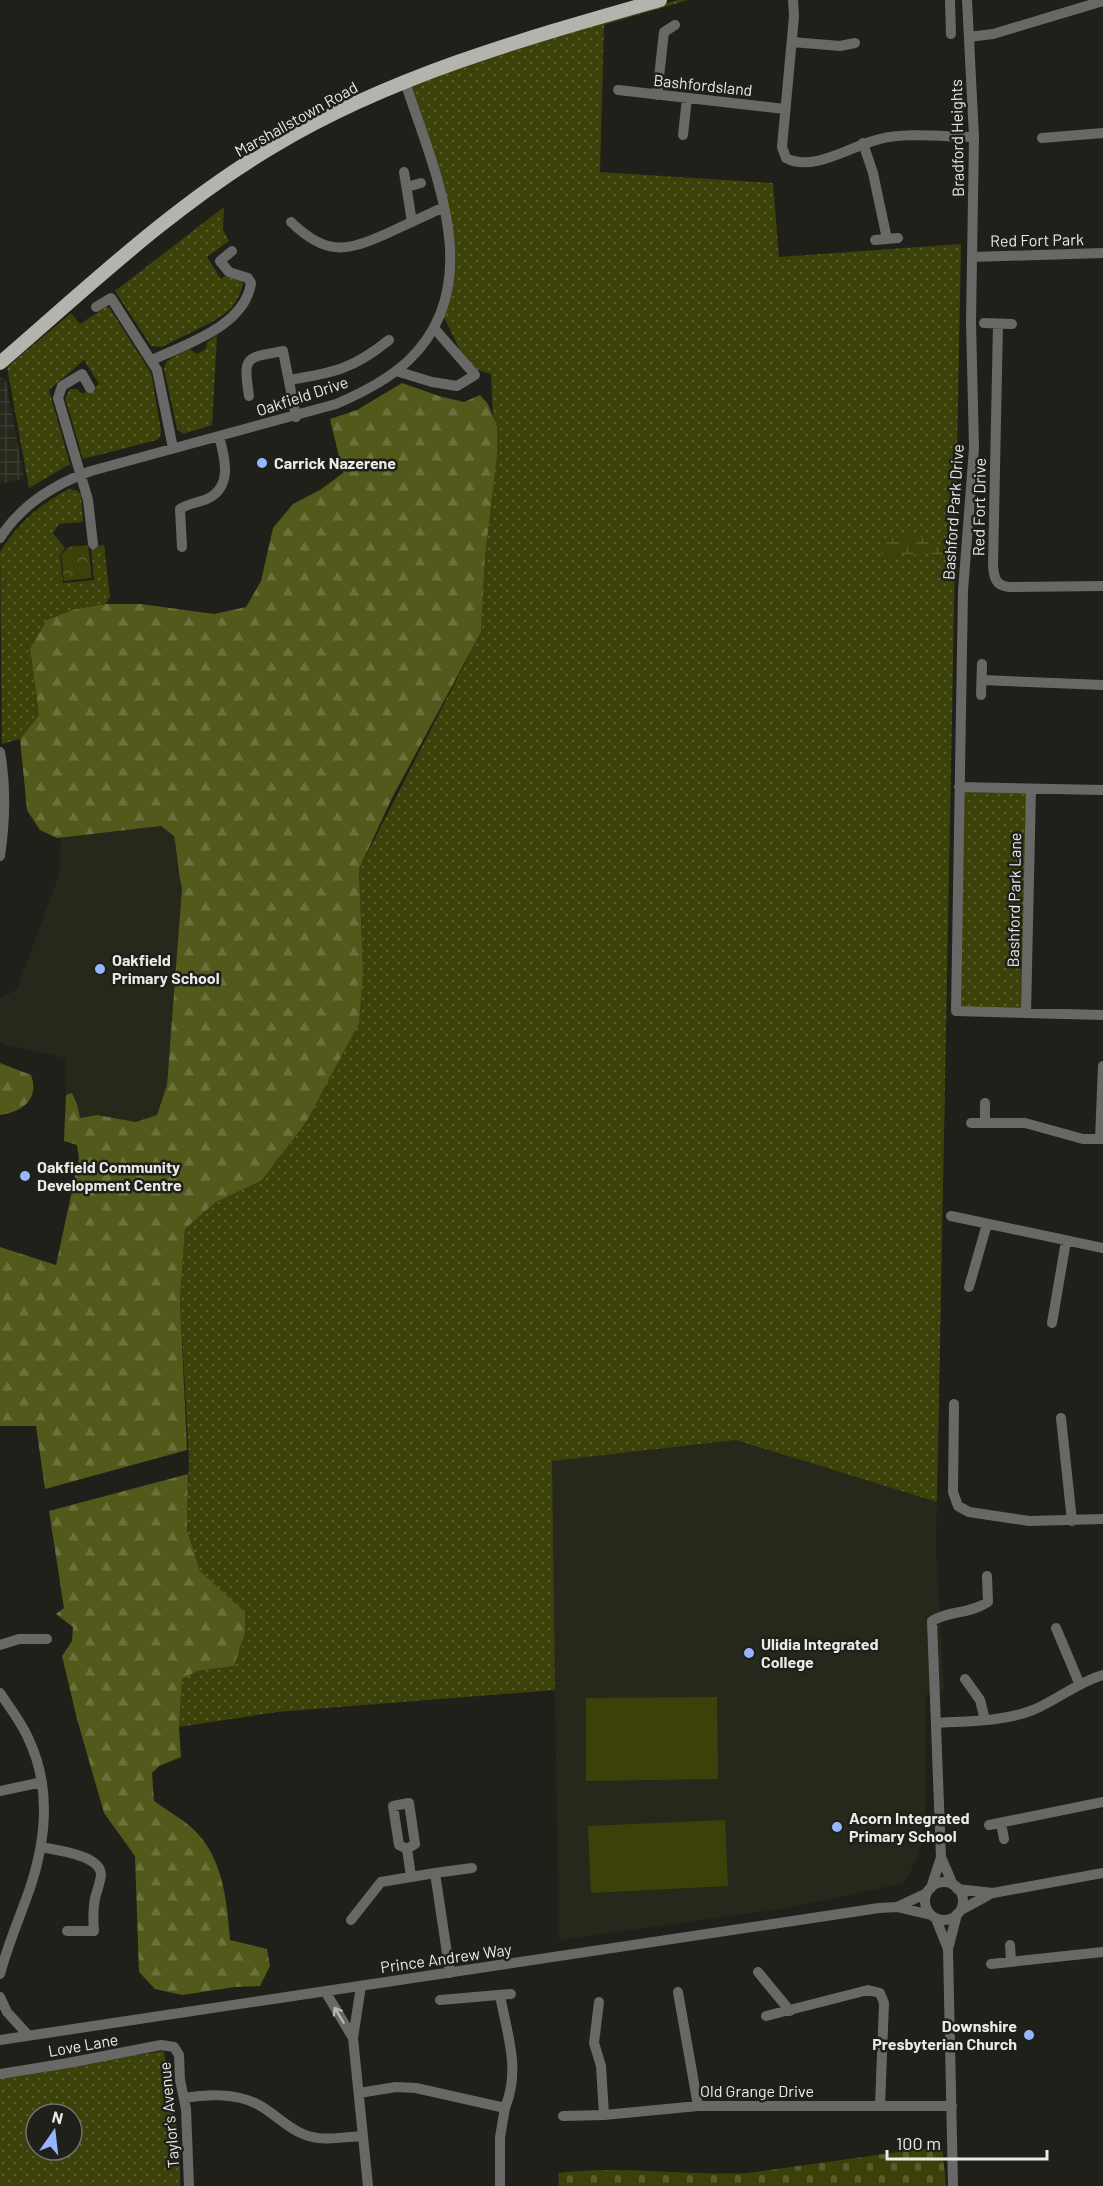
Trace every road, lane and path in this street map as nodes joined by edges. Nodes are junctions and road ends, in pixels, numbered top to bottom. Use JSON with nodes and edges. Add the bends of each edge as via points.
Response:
{"nodes":[{"id":1,"x":660,"y":0,"type":"edge"},
{"id":2,"x":793,"y":0,"type":"edge"},
{"id":3,"x":950,"y":0,"type":"edge"},
{"id":4,"x":967,"y":0,"type":"edge"},
{"id":5,"x":1103,"y":1,"type":"edge"},
{"id":6,"x":675,"y":25,"type":"dead end"},
{"id":7,"x":951,"y":34,"type":"dead end"},
{"id":8,"x":969,"y":37,"type":"junction"},
{"id":9,"x":792,"y":42,"type":"junction"},
{"id":10,"x":855,"y":43,"type":"dead end"},
{"id":11,"x":405,"y":82,"type":"junction"},
{"id":12,"x":618,"y":90,"type":"dead end"},
{"id":13,"x":657,"y":94,"type":"junction"},
{"id":14,"x":687,"y":98,"type":"junction"},
{"id":15,"x":785,"y":109,"type":"junction"},
{"id":16,"x":1103,"y":133,"type":"edge"},
{"id":17,"x":683,"y":135,"type":"dead end"},
{"id":18,"x":974,"y":136,"type":"junction"},
{"id":19,"x":1042,"y":138,"type":"dead end"},
{"id":20,"x":863,"y":143,"type":"junction"},
{"id":21,"x":404,"y":172,"type":"dead end"},
{"id":22,"x":421,"y":183,"type":"dead end"},
{"id":23,"x":407,"y":187,"type":"junction"},
{"id":24,"x":444,"y":207,"type":"junction"},
{"id":25,"x":291,"y":222,"type":"dead end"},
{"id":26,"x":412,"y":222,"type":"junction"},
{"id":27,"x":973,"y":238,"type":"joint"},
{"id":28,"x":875,"y":240,"type":"dead end"},
{"id":29,"x":232,"y":251,"type":"dead end"},
{"id":30,"x":1103,"y":254,"type":"edge"},
{"id":31,"x":972,"y":257,"type":"junction"},
{"id":32,"x":96,"y":307,"type":"dead end"},
{"id":33,"x":984,"y":323,"type":"dead end"},
{"id":34,"x":998,"y":324,"type":"junction"},
{"id":35,"x":1012,"y":324,"type":"dead end"},
{"id":36,"x":434,"y":328,"type":"junction"},
{"id":37,"x":389,"y":340,"type":"dead end"},
{"id":38,"x":152,"y":360,"type":"junction"},
{"id":39,"x":0,"y":363,"type":"edge"},
{"id":40,"x":396,"y":371,"type":"junction"},
{"id":41,"x":289,"y":380,"type":"junction"},
{"id":42,"x":90,"y":388,"type":"dead end"},
{"id":43,"x":249,"y":396,"type":"dead end"},
{"id":44,"x":296,"y":417,"type":"junction"},
{"id":45,"x":219,"y":436,"type":"junction"},
{"id":46,"x":173,"y":448,"type":"junction"},
{"id":47,"x":80,"y":474,"type":"junction"},
{"id":48,"x":0,"y":538,"type":"edge"},
{"id":49,"x":93,"y":544,"type":"dead end"},
{"id":50,"x":182,"y":547,"type":"dead end"},
{"id":51,"x":1103,"y":586,"type":"edge"},
{"id":52,"x":982,"y":664,"type":"dead end"},
{"id":53,"x":982,"y":680,"type":"junction"},
{"id":54,"x":1103,"y":685,"type":"edge"},
{"id":55,"x":981,"y":695,"type":"dead end"},
{"id":56,"x":0,"y":752,"type":"edge"},
{"id":57,"x":959,"y":787,"type":"junction"},
{"id":58,"x":1031,"y":789,"type":"junction"},
{"id":59,"x":1103,"y":790,"type":"edge"},
{"id":60,"x":0,"y":856,"type":"edge"},
{"id":61,"x":1026,"y":1012,"type":"junction"},
{"id":62,"x":1103,"y":1015,"type":"edge"},
{"id":63,"x":1103,"y":1066,"type":"edge"},
{"id":64,"x":985,"y":1103,"type":"dead end"},
{"id":65,"x":971,"y":1123,"type":"dead end"},
{"id":66,"x":985,"y":1123,"type":"junction"},
{"id":67,"x":1102,"y":1139,"type":"edge"},
{"id":68,"x":951,"y":1216,"type":"dead end"},
{"id":69,"x":987,"y":1224,"type":"junction"},
{"id":70,"x":1066,"y":1241,"type":"junction"},
{"id":71,"x":1103,"y":1248,"type":"edge"},
{"id":72,"x":969,"y":1287,"type":"dead end"},
{"id":73,"x":1052,"y":1323,"type":"dead end"},
{"id":74,"x":954,"y":1404,"type":"dead end"},
{"id":75,"x":1061,"y":1418,"type":"dead end"},
{"id":76,"x":1103,"y":1519,"type":"edge"},
{"id":77,"x":1072,"y":1521,"type":"junction"},
{"id":78,"x":987,"y":1576,"type":"dead end"},
{"id":79,"x":1056,"y":1628,"type":"dead end"},
{"id":80,"x":47,"y":1639,"type":"dead end"},
{"id":81,"x":0,"y":1645,"type":"edge"},
{"id":82,"x":1103,"y":1675,"type":"edge"},
{"id":83,"x":965,"y":1679,"type":"dead end"},
{"id":84,"x":1080,"y":1685,"type":"junction"},
{"id":85,"x":0,"y":1693,"type":"edge"},
{"id":86,"x":985,"y":1720,"type":"junction"},
{"id":87,"x":936,"y":1723,"type":"junction"},
{"id":88,"x":42,"y":1782,"type":"junction"},
{"id":89,"x":0,"y":1791,"type":"edge"},
{"id":90,"x":1103,"y":1802,"type":"edge"},
{"id":91,"x":1001,"y":1823,"type":"junction"},
{"id":92,"x":989,"y":1825,"type":"dead end"},
{"id":93,"x":1004,"y":1839,"type":"dead end"},
{"id":94,"x":41,"y":1847,"type":"junction"},
{"id":95,"x":407,"y":1850,"type":"dead end"},
{"id":96,"x":941,"y":1857,"type":"junction"},
{"id":97,"x":472,"y":1868,"type":"dead end"},
{"id":98,"x":435,"y":1873,"type":"junction"},
{"id":99,"x":1103,"y":1873,"type":"edge"},
{"id":100,"x":411,"y":1876,"type":"junction"},
{"id":101,"x":955,"y":1887,"type":"junction"},
{"id":102,"x":929,"y":1890,"type":"junction"},
{"id":103,"x":993,"y":1893,"type":"junction"},
{"id":104,"x":897,"y":1907,"type":"junction"},
{"id":105,"x":959,"y":1912,"type":"junction"},
{"id":106,"x":933,"y":1917,"type":"junction"},
{"id":107,"x":351,"y":1920,"type":"dead end"},
{"id":108,"x":67,"y":1931,"type":"dead end"},
{"id":109,"x":1010,"y":1945,"type":"dead end"},
{"id":110,"x":948,"y":1949,"type":"junction"},
{"id":111,"x":1103,"y":1952,"type":"edge"},
{"id":112,"x":1011,"y":1962,"type":"junction"},
{"id":113,"x":991,"y":1964,"type":"dead end"},
{"id":114,"x":758,"y":1972,"type":"dead end"},
{"id":115,"x":450,"y":1973,"type":"junction"},
{"id":116,"x":0,"y":1974,"type":"edge"},
{"id":117,"x":361,"y":1986,"type":"junction"},
{"id":118,"x":325,"y":1991,"type":"junction"},
{"id":119,"x":678,"y":1992,"type":"dead end"},
{"id":120,"x":0,"y":1997,"type":"edge"},
{"id":121,"x":440,"y":2000,"type":"dead end"},
{"id":122,"x":599,"y":2001,"type":"dead end"},
{"id":123,"x":790,"y":2011,"type":"junction"},
{"id":124,"x":766,"y":2016,"type":"dead end"},
{"id":125,"x":28,"y":2035,"type":"junction"},
{"id":126,"x":353,"y":2038,"type":"junction"},
{"id":127,"x":0,"y":2040,"type":"edge"},
{"id":128,"x":172,"y":2046,"type":"joint"},
{"id":129,"x":0,"y":2074,"type":"edge"},
{"id":130,"x":358,"y":2093,"type":"junction"},
{"id":131,"x":184,"y":2098,"type":"junction"},
{"id":132,"x":698,"y":2106,"type":"junction"},
{"id":133,"x":880,"y":2106,"type":"junction"},
{"id":134,"x":952,"y":2106,"type":"junction"},
{"id":135,"x":505,"y":2108,"type":"junction"},
{"id":136,"x":604,"y":2115,"type":"junction"},
{"id":137,"x":563,"y":2116,"type":"dead end"},
{"id":138,"x":362,"y":2136,"type":"junction"},
{"id":139,"x":189,"y":2186,"type":"edge"},
{"id":140,"x":369,"y":2186,"type":"edge"},
{"id":141,"x":500,"y":2186,"type":"edge"},
{"id":142,"x":953,"y":2186,"type":"edge"}],
"edges":[{"from":1,"to":11,"type":"main road","name":"Marshallstown Road"},
{"from":2,"to":9,"type":"street"},
{"from":3,"to":7,"type":"street"},
{"from":4,"to":8,"type":"street","name":"Bradford Heights"},
{"from":5,"to":8,"type":"street","via":[[993,34]]},
{"from":6,"to":13,"type":"street","via":[[664,32]]},
{"from":8,"to":18,"type":"street","name":"Bradford Heights"},
{"from":9,"to":10,"type":"street","via":[[837,46]]},
{"from":9,"to":15,"type":"street"},
{"from":11,"to":24,"type":"street","name":"Oakfield Drive"},
{"from":11,"to":39,"type":"main road","name":"Marshallstown Road","via":[[284,141],[219,182],[152,232]]},
{"from":12,"to":13,"type":"street","name":"Bashfordsland"},
{"from":13,"to":14,"type":"street","name":"Bashfordsland"},
{"from":14,"to":15,"type":"street","name":"Bashfordsland"},
{"from":14,"to":17,"type":"street"},
{"from":15,"to":20,"type":"street","via":[[782,149],[790,160],[828,159]]},
{"from":16,"to":19,"type":"street"},
{"from":18,"to":20,"type":"street","via":[[889,137]]},
{"from":18,"to":27,"type":"street","name":"Bradford Heights"},
{"from":20,"to":28,"type":"street","via":[[892,238]]},
{"from":21,"to":23,"type":"street"},
{"from":22,"to":23,"type":"street"},
{"from":23,"to":26,"type":"street"},
{"from":24,"to":26,"type":"street"},
{"from":24,"to":36,"type":"street","name":"Oakfield Drive","via":[[452,262],[448,291]]},
{"from":25,"to":26,"type":"street","via":[[313,241],[342,249]]},
{"from":27,"to":31,"type":"street","name":"Bashford Park Drive"},
{"from":29,"to":38,"type":"street","via":[[220,261],[230,272],[251,283],[238,312],[217,328]]},
{"from":30,"to":31,"type":"street","name":"Red Fort Park"},
{"from":31,"to":57,"type":"street","name":"Bashford Park Drive","via":[[974,448],[963,591]]},
{"from":32,"to":38,"type":"street","via":[[111,298]]},
{"from":33,"to":34,"type":"street"},
{"from":34,"to":35,"type":"street"},
{"from":34,"to":51,"type":"street","name":"Red Fort Drive","via":[[993,566],[996,580],[1009,587]]},
{"from":36,"to":40,"type":"street","name":"Oakfield Drive"},
{"from":36,"to":40,"type":"street","via":[[475,375],[457,386]]},
{"from":37,"to":41,"type":"street","via":[[344,369]]},
{"from":38,"to":46,"type":"street"},
{"from":40,"to":44,"type":"street","name":"Oakfield Drive","via":[[364,392]]},
{"from":41,"to":43,"type":"street","via":[[283,351],[255,357],[245,371]]},
{"from":41,"to":44,"type":"street"},
{"from":42,"to":47,"type":"street","via":[[82,374],[62,386],[58,394]]},
{"from":44,"to":45,"type":"street","name":"Oakfield Drive"},
{"from":45,"to":46,"type":"street","name":"Oakfield Drive"},
{"from":45,"to":50,"type":"street","via":[[226,461],[224,477],[212,496],[180,509]]},
{"from":46,"to":47,"type":"street","name":"Oakfield Drive"},
{"from":47,"to":48,"type":"street","name":"Oakfield Drive","via":[[39,498]]},
{"from":47,"to":49,"type":"street","via":[[88,500]]},
{"from":52,"to":53,"type":"street"},
{"from":53,"to":54,"type":"street"},
{"from":53,"to":55,"type":"street"},
{"from":56,"to":60,"type":"street","via":[[4,814]]},
{"from":57,"to":58,"type":"street"},
{"from":57,"to":61,"type":"street","name":"Bashford Park Drive","via":[[956,1011]]},
{"from":58,"to":59,"type":"street"},
{"from":58,"to":61,"type":"street","name":"Bashford Park Lane"},
{"from":61,"to":62,"type":"street"},
{"from":63,"to":67,"type":"street"},
{"from":64,"to":66,"type":"street"},
{"from":65,"to":66,"type":"street"},
{"from":66,"to":67,"type":"street","via":[[1025,1124]]},
{"from":68,"to":69,"type":"street"},
{"from":69,"to":70,"type":"street"},
{"from":69,"to":72,"type":"street"},
{"from":70,"to":71,"type":"street"},
{"from":70,"to":73,"type":"street"},
{"from":74,"to":77,"type":"street","via":[[953,1492],[958,1506],[969,1512],[1005,1518]]},
{"from":75,"to":77,"type":"street"},
{"from":76,"to":77,"type":"street"},
{"from":78,"to":87,"type":"street","via":[[988,1602],[977,1609],[932,1621]]},
{"from":79,"to":84,"type":"street"},
{"from":80,"to":81,"type":"street","via":[[19,1639]]},
{"from":82,"to":84,"type":"street"},
{"from":83,"to":86,"type":"street","via":[[980,1700]]},
{"from":84,"to":86,"type":"street","via":[[1033,1710]]},
{"from":85,"to":88,"type":"street","via":[[29,1739]]},
{"from":86,"to":87,"type":"street"},
{"from":87,"to":96,"type":"street"},
{"from":88,"to":89,"type":"street"},
{"from":88,"to":94,"type":"street"},
{"from":90,"to":91,"type":"street"},
{"from":91,"to":92,"type":"street"},
{"from":91,"to":93,"type":"street"},
{"from":94,"to":108,"type":"street","via":[[89,1859],[100,1870],[94,1931]]},
{"from":94,"to":116,"type":"street"},
{"from":95,"to":100,"type":"street"},
{"from":96,"to":101,"type":"street"},
{"from":96,"to":102,"type":"street"},
{"from":97,"to":98,"type":"street"},
{"from":98,"to":100,"type":"street"},
{"from":98,"to":115,"type":"street"},
{"from":99,"to":103,"type":"street"},
{"from":100,"to":107,"type":"street","via":[[381,1882]]},
{"from":101,"to":102,"type":"street","via":[[942,1882]]},
{"from":101,"to":103,"type":"street"},
{"from":101,"to":105,"type":"street","via":[[962,1898]]},
{"from":102,"to":104,"type":"street","name":"Prince Andrew Way"},
{"from":102,"to":106,"type":"street","via":[[925,1905]]},
{"from":103,"to":105,"type":"street"},
{"from":104,"to":106,"type":"street","name":"Prince Andrew Way"},
{"from":104,"to":115,"type":"street","name":"Prince Andrew Way"},
{"from":105,"to":106,"type":"street","via":[[947,1920]]},
{"from":105,"to":110,"type":"street"},
{"from":106,"to":110,"type":"street"},
{"from":109,"to":112,"type":"street"},
{"from":110,"to":134,"type":"street"},
{"from":111,"to":112,"type":"street"},
{"from":112,"to":113,"type":"street"},
{"from":114,"to":123,"type":"street"},
{"from":115,"to":117,"type":"street","name":"Prince Andrew Way"},
{"from":117,"to":118,"type":"street","name":"Prince Andrew Way"},
{"from":117,"to":126,"type":"street"},
{"from":118,"to":125,"type":"street","name":"Prince Andrew Way"},
{"from":126,"to":118,"type":"street","one_way":true},
{"from":119,"to":132,"type":"street"},
{"from":120,"to":125,"type":"street","via":[[7,2013]]},
{"from":121,"to":135,"type":"street","via":[[506,1994],[514,2062]]},
{"from":122,"to":136,"type":"street","via":[[594,2043],[601,2066]]},
{"from":123,"to":124,"type":"street"},
{"from":123,"to":133,"type":"street","via":[[868,1990],[880,1993],[884,2001]]},
{"from":125,"to":127,"type":"street","name":"Prince Andrew Way"},
{"from":126,"to":130,"type":"street"},
{"from":128,"to":129,"type":"street","name":"Love Lane"},
{"from":128,"to":131,"type":"street","name":"Taylor's Avenue","via":[[178,2051]]},
{"from":130,"to":135,"type":"street","via":[[416,2088]]},
{"from":130,"to":138,"type":"street"},
{"from":131,"to":138,"type":"street","via":[[241,2098],[304,2135]]},
{"from":131,"to":139,"type":"street","name":"Taylor's Avenue"},
{"from":132,"to":133,"type":"street","name":"Old Grange Drive"},
{"from":132,"to":136,"type":"street","name":"Old Grange Drive"},
{"from":133,"to":134,"type":"street","name":"Old Grange Drive"},
{"from":134,"to":142,"type":"street"},
{"from":135,"to":141,"type":"street","via":[[500,2137]]},
{"from":136,"to":137,"type":"street","name":"Old Grange Drive"},
{"from":138,"to":140,"type":"street"}]}
